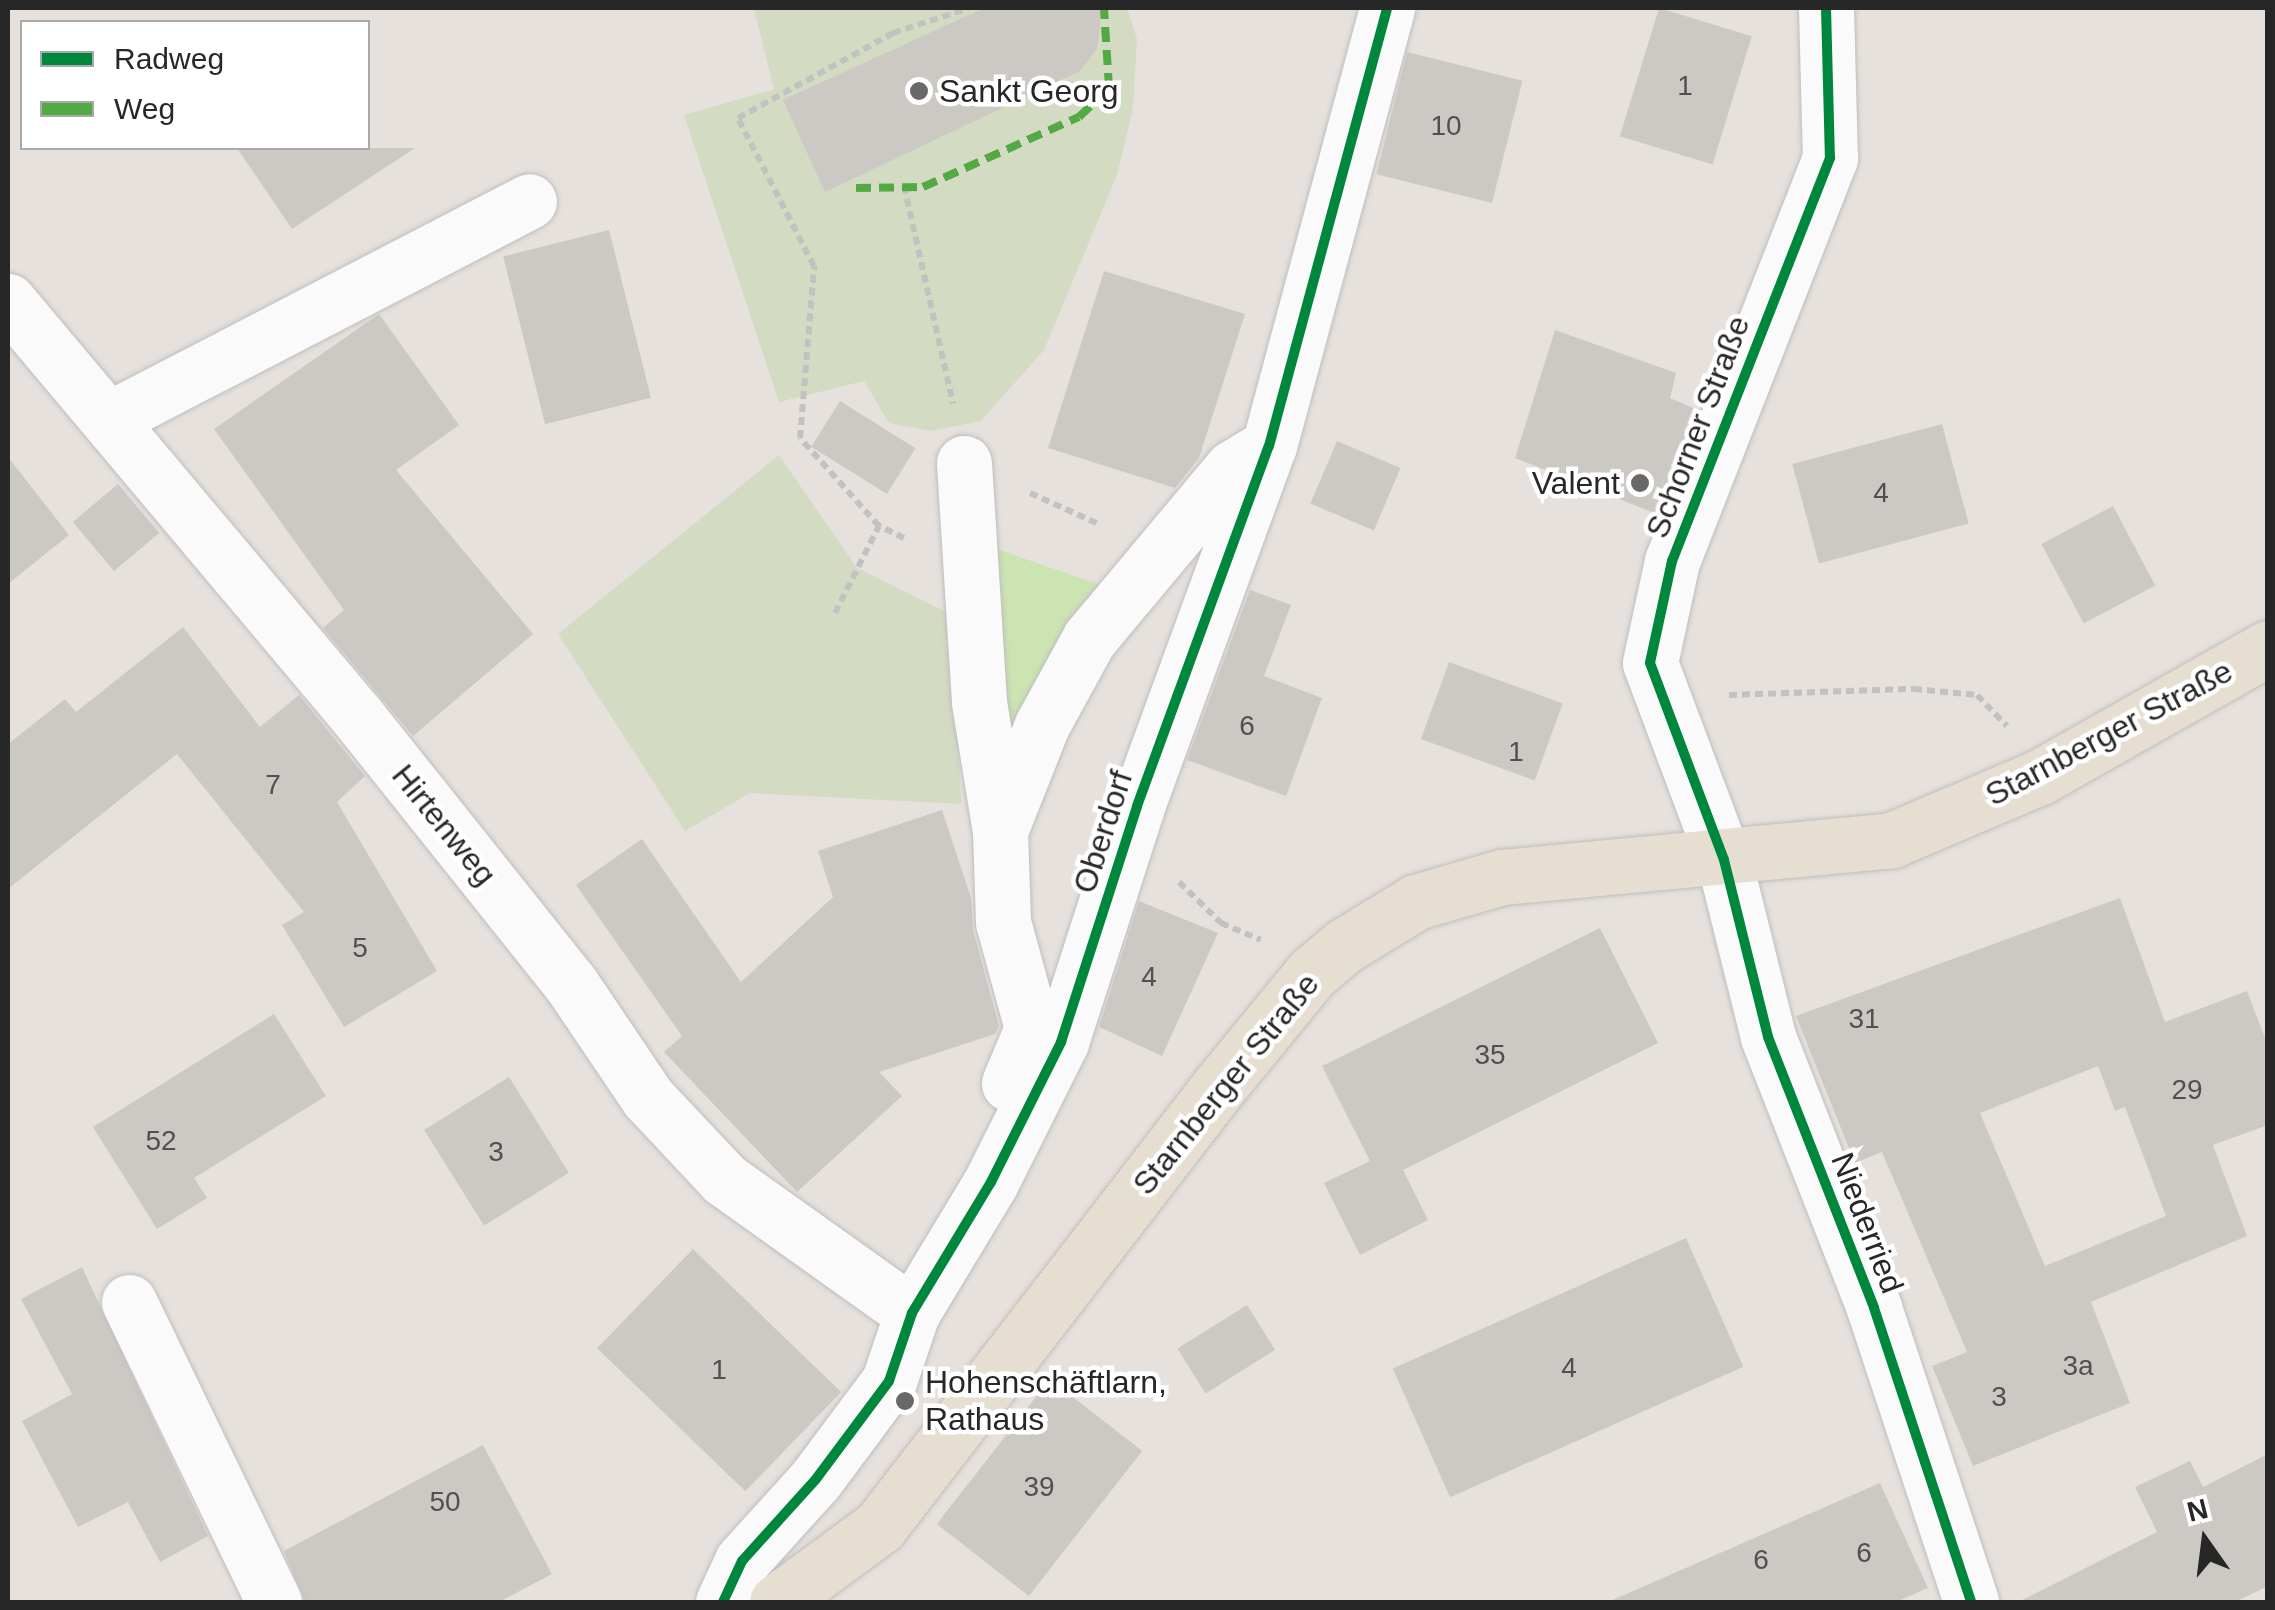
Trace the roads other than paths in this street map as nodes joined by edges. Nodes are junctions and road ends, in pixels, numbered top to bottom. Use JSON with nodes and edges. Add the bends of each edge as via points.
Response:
{"nodes":[{"id":1,"x":1387,"y":8,"type":"edge"},
{"id":2,"x":1826,"y":8,"type":"edge"},
{"id":3,"x":529,"y":201,"type":"dead end"},
{"id":4,"x":8,"y":301,"type":"edge"},
{"id":5,"x":109,"y":420,"type":"junction"},
{"id":6,"x":1269,"y":446,"type":"junction"},
{"id":7,"x":964,"y":463,"type":"road end"},
{"id":8,"x":2268,"y":648,"type":"edge"},
{"id":9,"x":1000,"y":831,"type":"junction"},
{"id":10,"x":1724,"y":860,"type":"junction"},
{"id":11,"x":991,"y":1182,"type":"junction"},
{"id":12,"x":128,"y":1302,"type":"dead end"},
{"id":13,"x":912,"y":1312,"type":"junction"},
{"id":14,"x":274,"y":1602,"type":"edge"},
{"id":15,"x":723,"y":1602,"type":"edge"},
{"id":16,"x":777,"y":1602,"type":"edge"},
{"id":17,"x":1972,"y":1602,"type":"edge"}],
"edges":[{"from":1,"to":6,"type":"street","name":"Oberdorf"},
{"from":2,"to":10,"type":"street","name":"Schorner Straße","via":[[1830,158],[1672,561],[1650,663]]},
{"from":3,"to":5,"type":"street"},
{"from":4,"to":5,"type":"street","name":"Hirtenweg"},
{"from":5,"to":13,"type":"street","name":"Hirtenweg","via":[[571,984],[648,1098],[724,1179]]},
{"from":6,"to":9,"type":"street","via":[[1232,468],[1089,638],[1042,725]]},
{"from":6,"to":11,"type":"street","name":"Oberdorf","via":[[1137,806],[1061,1042]]},
{"from":7,"to":9,"type":"street","via":[[979,702]]},
{"from":8,"to":10,"type":"main road","name":"Starnberger Straße","via":[[2040,777],[1892,840]]},
{"from":9,"to":11,"type":"street","via":[[1003,922],[1032,1028],[990,1127]]},
{"from":10,"to":16,"type":"main road","name":"Starnberger Straße","via":[[1502,877],[1416,902],[1312,973],[880,1526]]},
{"from":10,"to":17,"type":"street","name":"Niederried","via":[[1768,1037],[1874,1308]]},
{"from":11,"to":13,"type":"street","name":"Oberdorf"},
{"from":12,"to":14,"type":"street"},
{"from":13,"to":15,"type":"street","name":"Oberdorf","via":[[890,1381],[816,1479],[742,1561]]}]}
